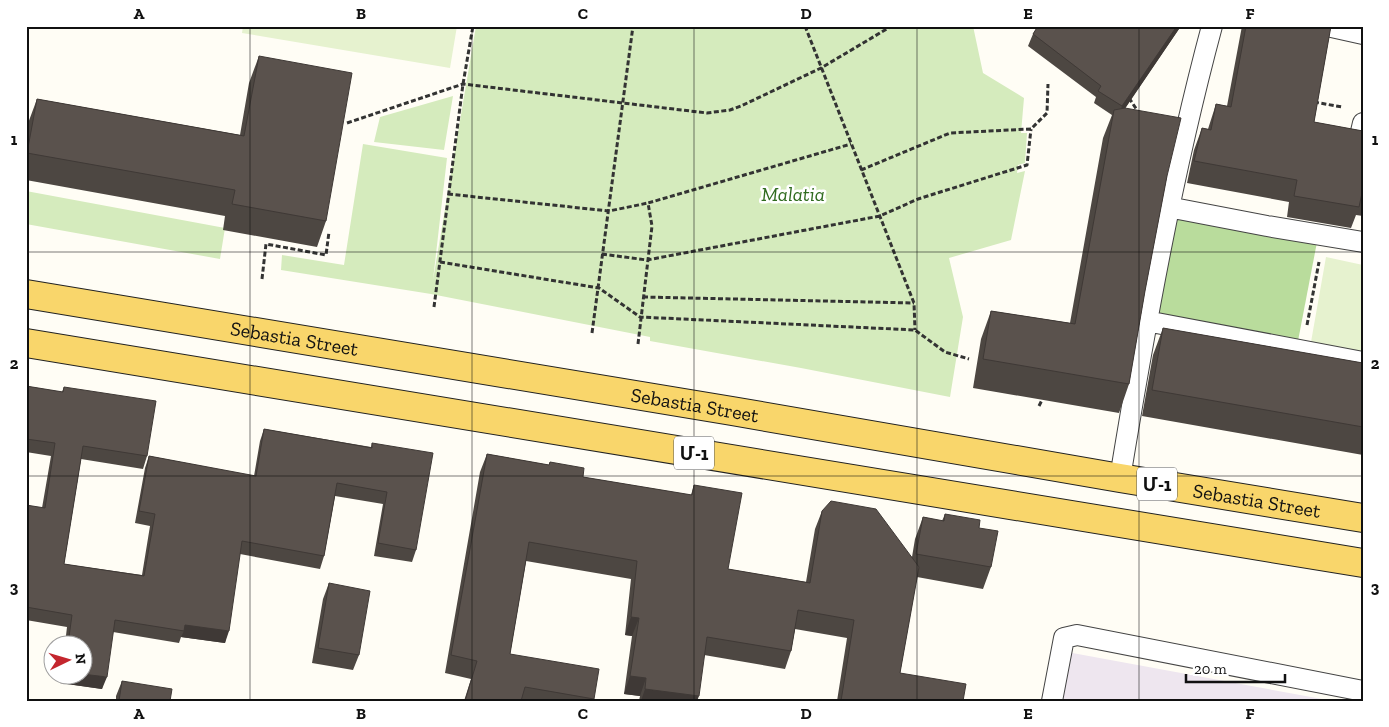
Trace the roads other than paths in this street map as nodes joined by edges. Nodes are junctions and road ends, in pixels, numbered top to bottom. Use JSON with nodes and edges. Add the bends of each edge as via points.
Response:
{"nodes":[{"id":1,"x":1212,"y":26,"type":"edge"},
{"id":2,"x":1327,"y":26,"type":"edge"},
{"id":3,"x":1363,"y":34,"type":"edge"},
{"id":4,"x":1363,"y":123,"type":"edge"},
{"id":5,"x":1363,"y":140,"type":"edge"},
{"id":6,"x":1168,"y":207,"type":"junction"},
{"id":7,"x":1363,"y":242,"type":"edge"},
{"id":8,"x":26,"y":294,"type":"edge"},
{"id":9,"x":1146,"y":321,"type":"junction"},
{"id":10,"x":26,"y":343,"type":"edge"},
{"id":11,"x":1363,"y":362,"type":"edge"},
{"id":12,"x":1120,"y":478,"type":"junction"},
{"id":13,"x":1363,"y":518,"type":"edge"},
{"id":14,"x":1363,"y":563,"type":"edge"},
{"id":15,"x":1363,"y":691,"type":"edge"},
{"id":16,"x":1052,"y":701,"type":"edge"}],
"edges":[{"from":1,"to":6,"type":"lane"},
{"from":2,"to":3,"type":"lane"},
{"from":4,"to":5,"type":"lane","via":[[1359,140]]},
{"from":6,"to":7,"type":"lane"},
{"from":6,"to":9,"type":"lane"},
{"from":8,"to":12,"type":"main road","name":"Sebastia Street","number":"Մ-1"},
{"from":9,"to":11,"type":"lane"},
{"from":9,"to":12,"type":"lane"},
{"from":10,"to":14,"type":"main road","number":"Մ-1"},
{"from":12,"to":13,"type":"main road","name":"Sebastia Street","number":"Մ-1"},
{"from":15,"to":16,"type":"lane","via":[[1077,635],[1064,638]]}]}
